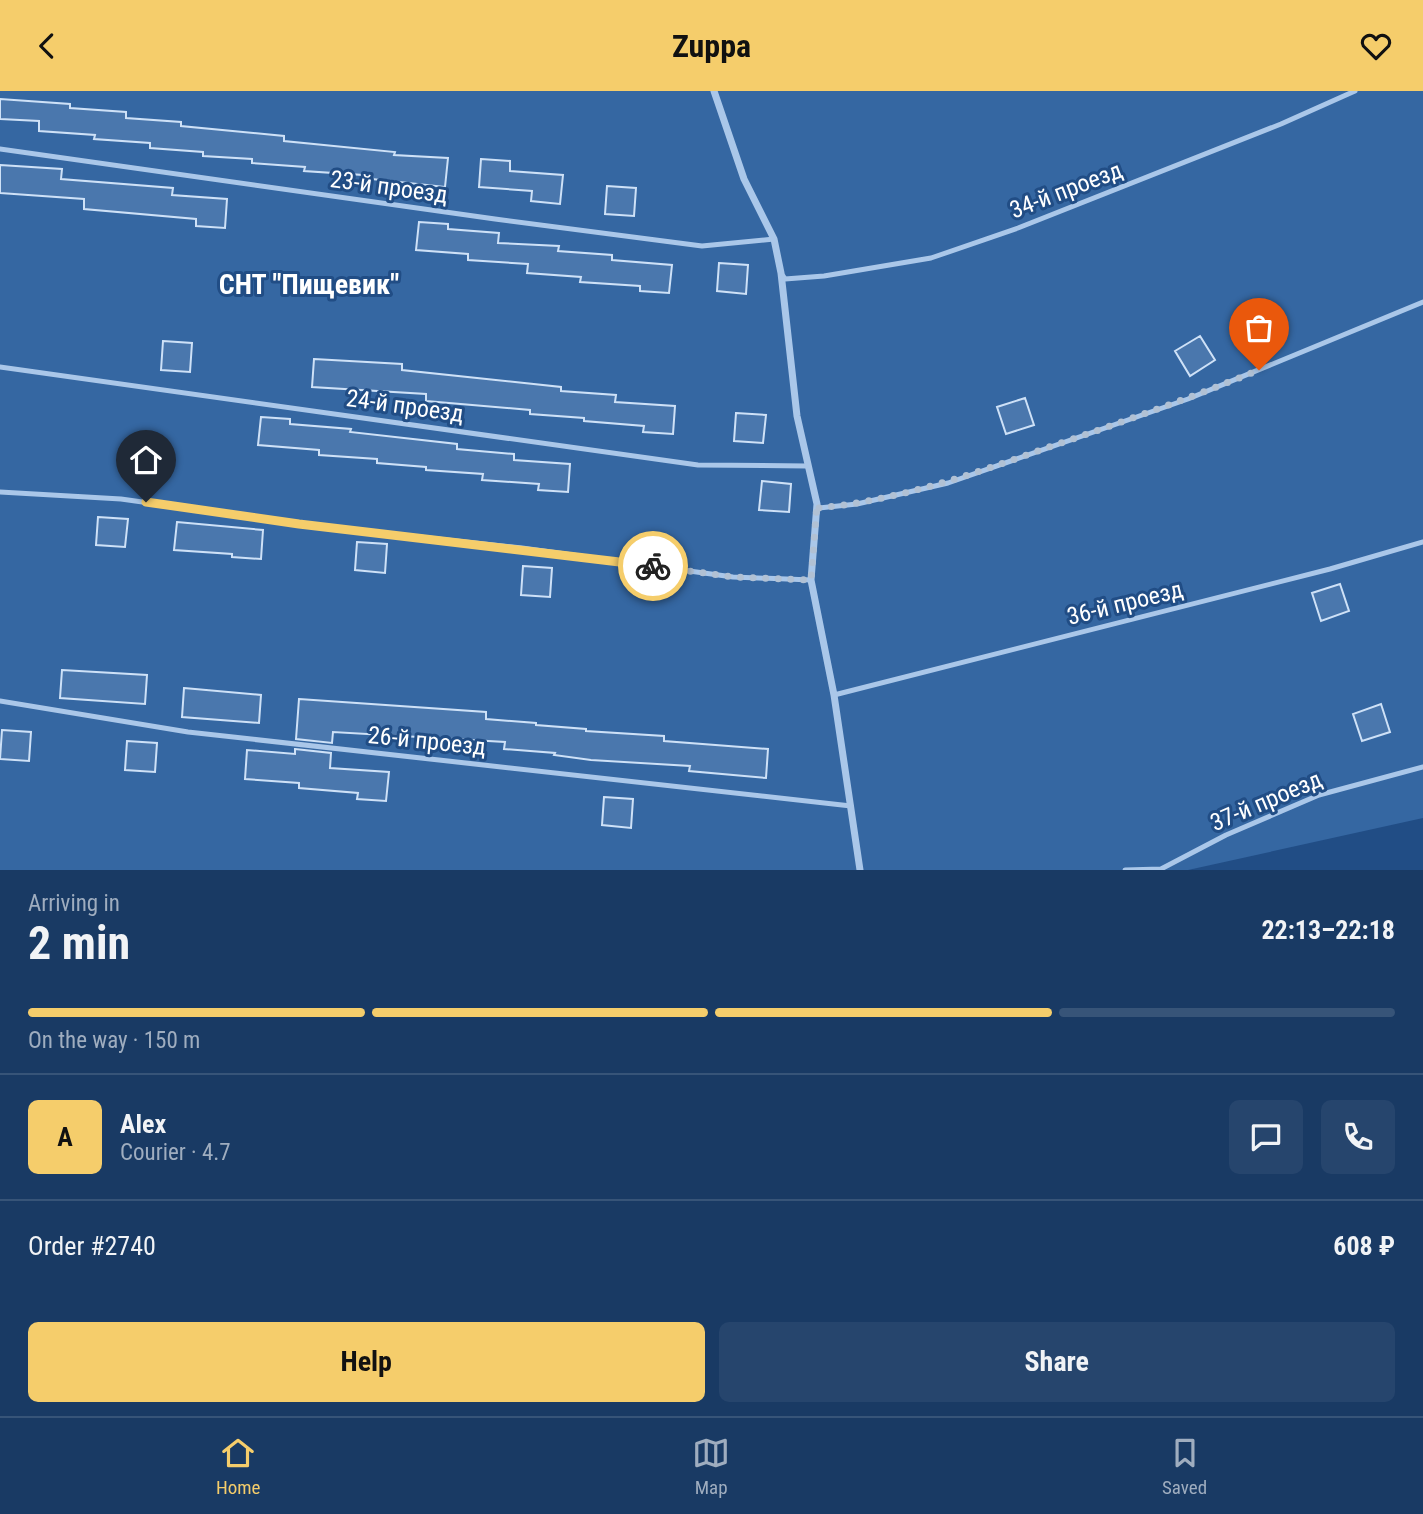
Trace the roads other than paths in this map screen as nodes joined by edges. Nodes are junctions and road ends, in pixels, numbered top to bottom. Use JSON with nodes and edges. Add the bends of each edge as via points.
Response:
{"nodes":[{"id":1,"x":714,"y":91,"type":"edge"},
{"id":2,"x":1355,"y":91,"type":"edge"},
{"id":3,"x":0,"y":149,"type":"edge"},
{"id":4,"x":774,"y":239,"type":"junction"},
{"id":5,"x":781,"y":273,"type":"junction"},
{"id":6,"x":1423,"y":302,"type":"edge"},
{"id":7,"x":0,"y":367,"type":"edge"},
{"id":8,"x":807,"y":466,"type":"junction"},
{"id":9,"x":0,"y":492,"type":"edge"},
{"id":10,"x":817,"y":504,"type":"junction"},
{"id":11,"x":1423,"y":542,"type":"edge"},
{"id":12,"x":811,"y":580,"type":"junction"},
{"id":13,"x":834,"y":695,"type":"junction"},
{"id":14,"x":0,"y":701,"type":"edge"},
{"id":15,"x":1423,"y":767,"type":"edge"},
{"id":16,"x":851,"y":806,"type":"junction"},
{"id":17,"x":860,"y":870,"type":"edge"},
{"id":18,"x":1125,"y":870,"type":"edge"}],
"edges":[{"from":1,"to":4,"type":"street","via":[[744,179]]},
{"from":2,"to":5,"type":"lane","name":"34-й проезд","via":[[1018,228],[931,258],[824,276],[785,279]]},
{"from":3,"to":4,"type":"lane","name":"23-й проезд","via":[[702,246]]},
{"from":4,"to":5,"type":"street"},
{"from":5,"to":8,"type":"street"},
{"from":6,"to":10,"type":"lane","via":[[1188,399],[948,483],[857,504],[819,508]]},
{"from":7,"to":8,"type":"lane","name":"24-й проезд","via":[[698,465]]},
{"from":8,"to":10,"type":"street"},
{"from":9,"to":12,"type":"lane","via":[[121,499],[733,577]]},
{"from":10,"to":12,"type":"street"},
{"from":11,"to":13,"type":"lane","name":"36-й проезд"},
{"from":12,"to":13,"type":"street"},
{"from":13,"to":16,"type":"street"},
{"from":14,"to":16,"type":"lane","name":"26-й проезд","via":[[188,732]]},
{"from":15,"to":18,"type":"lane","name":"37-й проезд","via":[[1319,795],[1161,869]]},
{"from":16,"to":17,"type":"street"}]}
